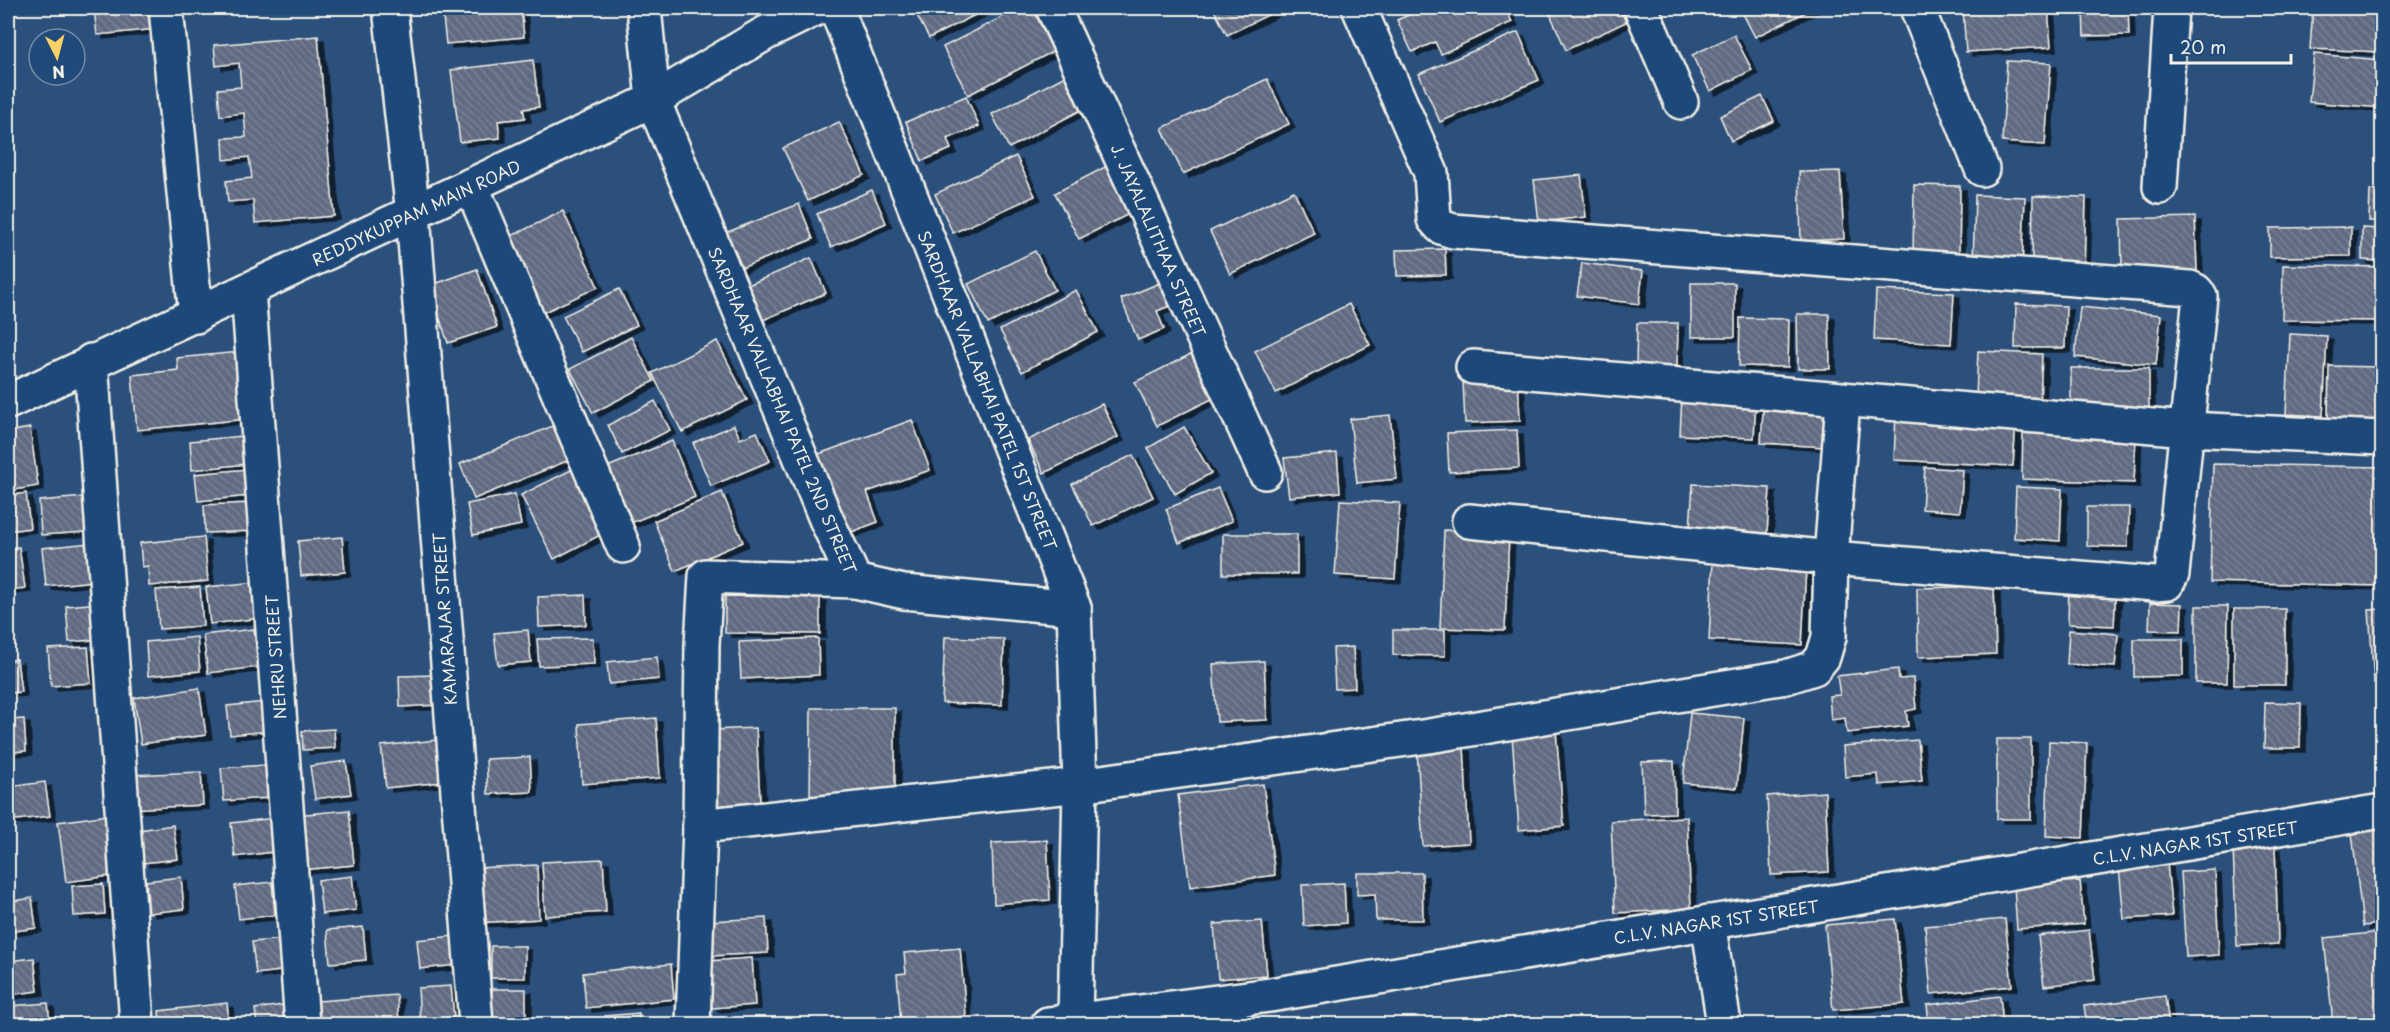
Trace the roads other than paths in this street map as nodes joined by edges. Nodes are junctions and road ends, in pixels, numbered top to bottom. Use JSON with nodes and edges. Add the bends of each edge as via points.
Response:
{"nodes":[{"id":1,"x":166,"y":8,"type":"edge"},
{"id":2,"x":390,"y":8,"type":"edge"},
{"id":3,"x":644,"y":8,"type":"edge"},
{"id":4,"x":817,"y":8,"type":"edge"},
{"id":5,"x":836,"y":8,"type":"edge"},
{"id":6,"x":1053,"y":8,"type":"edge"},
{"id":7,"x":1359,"y":8,"type":"edge"},
{"id":8,"x":1641,"y":8,"type":"edge"},
{"id":9,"x":1917,"y":8,"type":"edge"},
{"id":10,"x":2171,"y":8,"type":"edge"},
{"id":11,"x":763,"y":20,"type":"edge"},
{"id":12,"x":653,"y":100,"type":"junction"},
{"id":13,"x":1681,"y":102,"type":"dead end"},
{"id":14,"x":1982,"y":169,"type":"dead end"},
{"id":15,"x":471,"y":185,"type":"junction"},
{"id":16,"x":2160,"y":187,"type":"dead end"},
{"id":17,"x":413,"y":214,"type":"junction"},
{"id":18,"x":248,"y":290,"type":"junction"},
{"id":19,"x":196,"y":316,"type":"junction"},
{"id":20,"x":91,"y":361,"type":"junction"},
{"id":21,"x":1473,"y":367,"type":"dead end"},
{"id":22,"x":1843,"y":401,"type":"junction"},
{"id":23,"x":8,"y":402,"type":"edge"},
{"id":24,"x":2187,"y":429,"type":"junction"},
{"id":25,"x":2382,"y":438,"type":"edge"},
{"id":26,"x":1265,"y":472,"type":"dead end"},
{"id":27,"x":1469,"y":521,"type":"dead end"},
{"id":28,"x":624,"y":546,"type":"dead end"},
{"id":29,"x":1831,"y":558,"type":"junction"},
{"id":30,"x":855,"y":581,"type":"junction"},
{"id":31,"x":1074,"y":608,"type":"junction"},
{"id":32,"x":1080,"y":785,"type":"junction"},
{"id":33,"x":2382,"y":811,"type":"edge"},
{"id":34,"x":700,"y":826,"type":"junction"},
{"id":35,"x":1708,"y":922,"type":"junction"},
{"id":36,"x":1062,"y":1023,"type":"edge"},
{"id":37,"x":137,"y":1024,"type":"edge"},
{"id":38,"x":302,"y":1024,"type":"edge"},
{"id":39,"x":476,"y":1024,"type":"edge"},
{"id":40,"x":693,"y":1024,"type":"edge"},
{"id":41,"x":1724,"y":1024,"type":"edge"}],
"edges":[{"from":1,"to":19,"type":"street"},
{"from":2,"to":17,"type":"street","name":"KAMARAJAR STREET"},
{"from":3,"to":12,"type":"street","name":"SARDHAAR VALLABHAI PATEL 2ND STREET"},
{"from":4,"to":11,"type":"street","name":"REDDYKUPPAM MAIN ROAD"},
{"from":5,"to":31,"type":"street","name":"SARDHAAR VALLABHAI PATEL 1ST STREET"},
{"from":6,"to":26,"type":"street","name":"J. JAYALALITHAA STREET"},
{"from":7,"to":24,"type":"street","via":[[1431,173],[1434,219],[1441,227],[1453,231],[2190,288],[2200,301]]},
{"from":8,"to":13,"type":"street"},
{"from":9,"to":14,"type":"street"},
{"from":10,"to":16,"type":"street"},
{"from":11,"to":12,"type":"street","name":"REDDYKUPPAM MAIN ROAD"},
{"from":12,"to":15,"type":"street","name":"REDDYKUPPAM MAIN ROAD"},
{"from":12,"to":30,"type":"street","name":"SARDHAAR VALLABHAI PATEL 2ND STREET"},
{"from":15,"to":17,"type":"street","name":"REDDYKUPPAM MAIN ROAD"},
{"from":15,"to":28,"type":"street"},
{"from":17,"to":18,"type":"street","name":"REDDYKUPPAM MAIN ROAD"},
{"from":17,"to":39,"type":"street","name":"KAMARAJAR STREET"},
{"from":18,"to":19,"type":"street","name":"REDDYKUPPAM MAIN ROAD"},
{"from":18,"to":38,"type":"street","name":"NEHRU STREET"},
{"from":19,"to":20,"type":"street","name":"REDDYKUPPAM MAIN ROAD"},
{"from":20,"to":23,"type":"street","name":"REDDYKUPPAM MAIN ROAD"},
{"from":20,"to":37,"type":"street"},
{"from":21,"to":22,"type":"street"},
{"from":22,"to":24,"type":"street"},
{"from":22,"to":29,"type":"street"},
{"from":24,"to":25,"type":"street"},
{"from":24,"to":29,"type":"street","via":[[2172,574],[2167,583]]},
{"from":27,"to":29,"type":"street"},
{"from":29,"to":32,"type":"street","via":[[1829,637],[1823,657],[1814,668],[1786,677],[1429,736]]},
{"from":30,"to":31,"type":"street","name":"SARDHAAR VALLABHAI PATEL 2ND STREET","via":[[904,592]]},
{"from":30,"to":34,"type":"street","via":[[706,576]]},
{"from":31,"to":32,"type":"street","name":"SARDHAAR VALLABHAI PATEL 1ST STREET"},
{"from":32,"to":34,"type":"street"},
{"from":32,"to":36,"type":"street","name":"SARDHAAR VALLABHAI PATEL 1ST STREET"},
{"from":33,"to":35,"type":"street","name":"C.L.V. NAGAR 1ST STREET"},
{"from":34,"to":40,"type":"street"},
{"from":35,"to":36,"type":"street","name":"C.L.V. NAGAR 1ST STREET","via":[[1270,995]]},
{"from":35,"to":41,"type":"street"}]}
